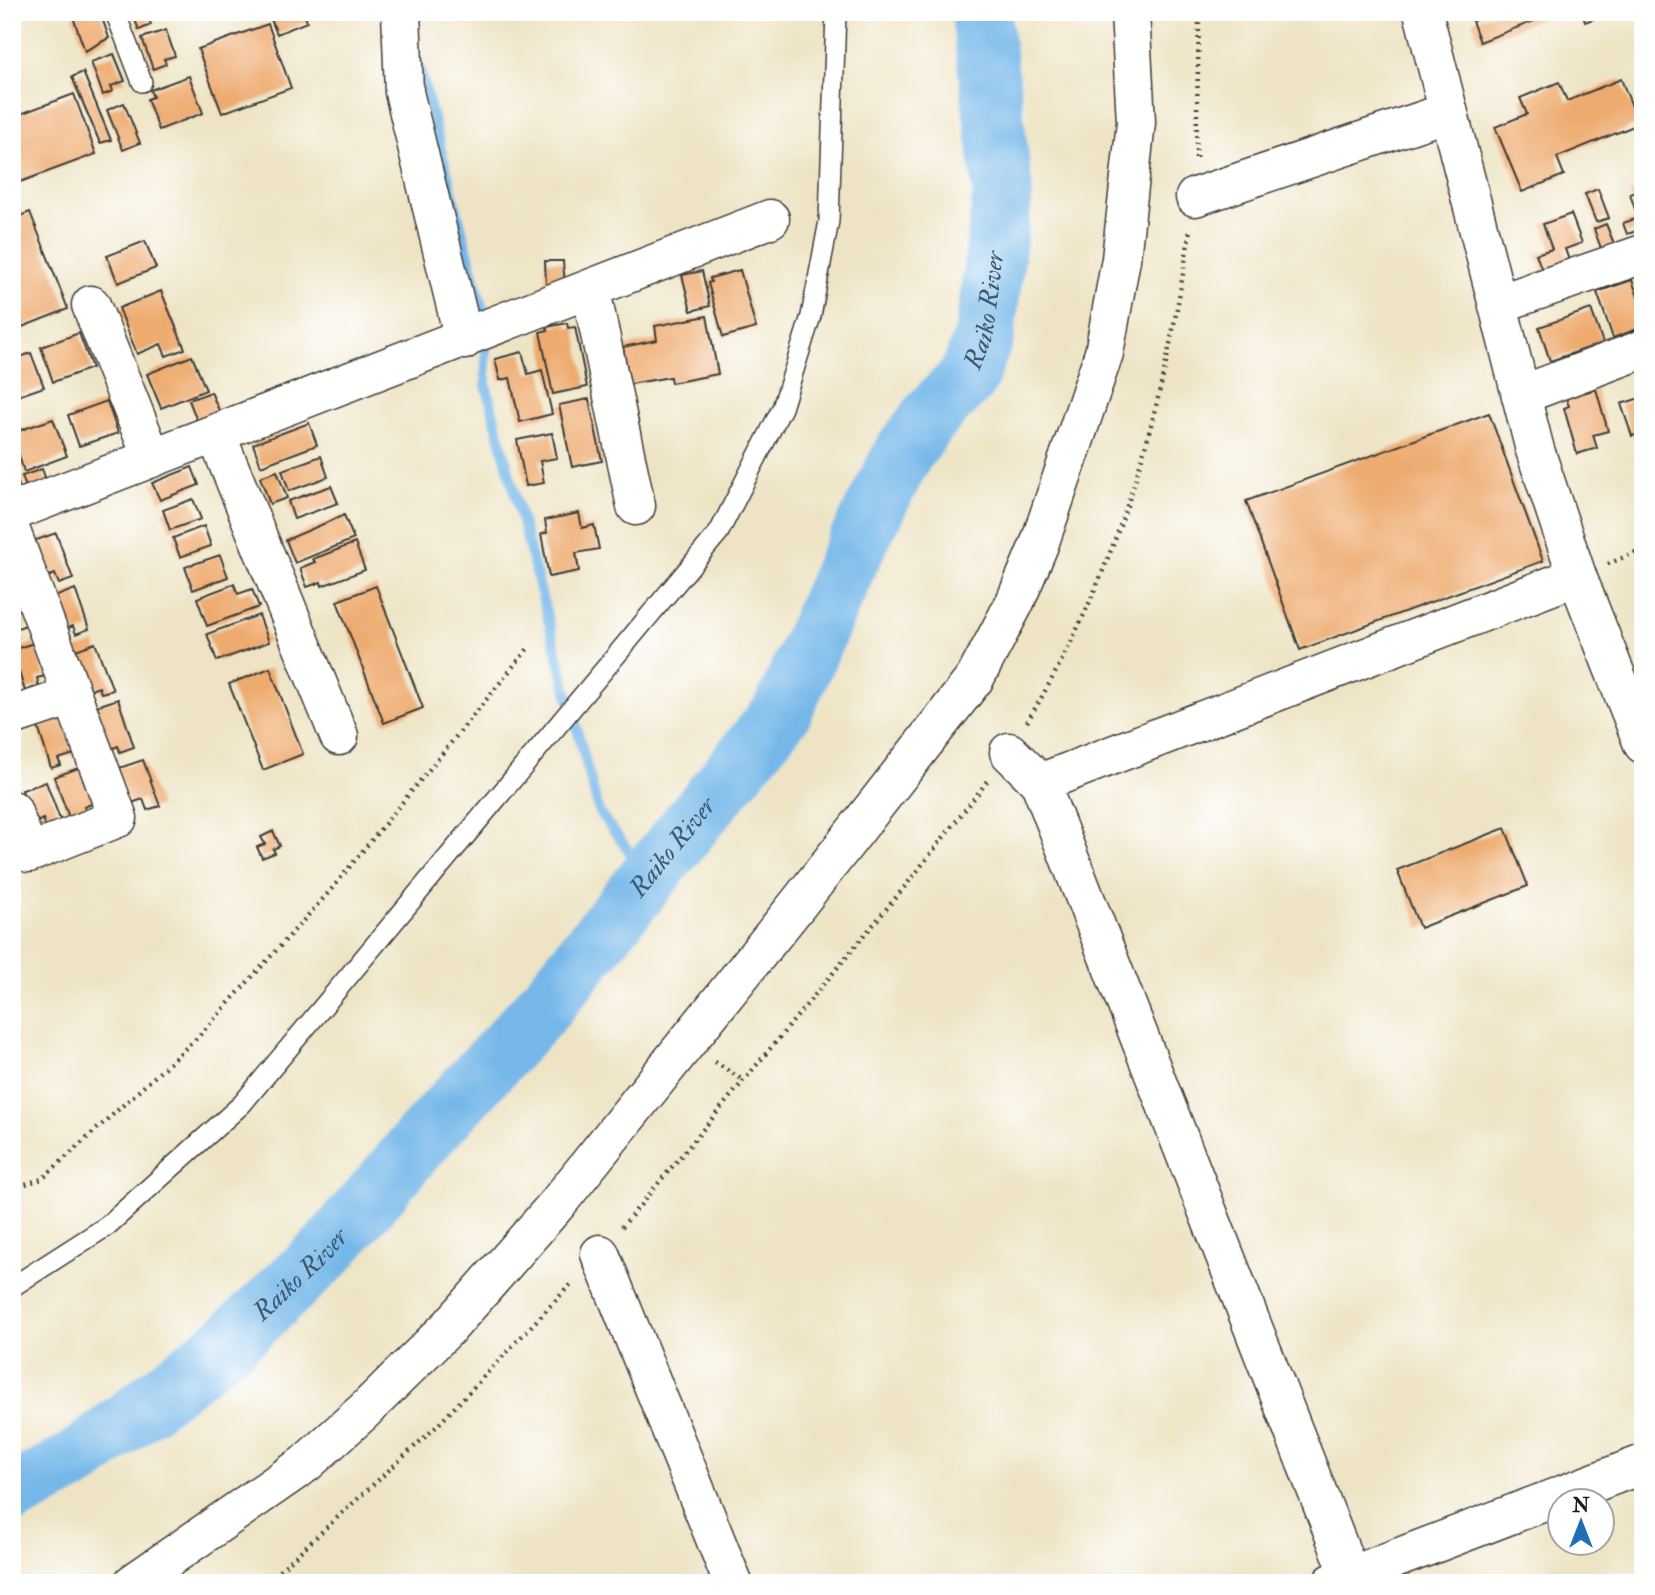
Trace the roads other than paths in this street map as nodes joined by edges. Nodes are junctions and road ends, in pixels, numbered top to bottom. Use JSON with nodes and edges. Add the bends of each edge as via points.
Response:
{"nodes":[{"id":1,"x":115,"y":12,"type":"edge"},
{"id":2,"x":401,"y":12,"type":"edge"},
{"id":3,"x":836,"y":12,"type":"edge"},
{"id":4,"x":1130,"y":12,"type":"edge"},
{"id":5,"x":1423,"y":12,"type":"edge"},
{"id":6,"x":142,"y":82,"type":"dead end"},
{"id":7,"x":1448,"y":112,"type":"junction"},
{"id":8,"x":1195,"y":197,"type":"dead end"},
{"id":9,"x":770,"y":219,"type":"dead end"},
{"id":10,"x":1643,"y":254,"type":"edge"},
{"id":11,"x":591,"y":290,"type":"junction"},
{"id":12,"x":1498,"y":304,"type":"junction"},
{"id":13,"x":91,"y":305,"type":"dead end"},
{"id":14,"x":464,"y":340,"type":"junction"},
{"id":15,"x":1643,"y":349,"type":"edge"},
{"id":16,"x":1521,"y":395,"type":"junction"},
{"id":17,"x":216,"y":434,"type":"junction"},
{"id":18,"x":152,"y":458,"type":"junction"},
{"id":19,"x":636,"y":506,"type":"dead end"},
{"id":20,"x":12,"y":512,"type":"edge"},
{"id":21,"x":12,"y":534,"type":"edge"},
{"id":22,"x":1577,"y":576,"type":"junction"},
{"id":23,"x":72,"y":696,"type":"junction"},
{"id":24,"x":12,"y":716,"type":"edge"},
{"id":25,"x":339,"y":736,"type":"dead end"},
{"id":26,"x":1643,"y":744,"type":"edge"},
{"id":27,"x":1009,"y":752,"type":"dead end"},
{"id":28,"x":1040,"y":783,"type":"junction"},
{"id":29,"x":12,"y":810,"type":"edge"},
{"id":30,"x":600,"y":1254,"type":"dead end"},
{"id":31,"x":12,"y":1287,"type":"edge"},
{"id":32,"x":1643,"y":1464,"type":"edge"},
{"id":33,"x":1345,"y":1580,"type":"edge"},
{"id":34,"x":133,"y":1583,"type":"edge"},
{"id":35,"x":733,"y":1583,"type":"edge"}],
"edges":[{"from":1,"to":6,"type":"lane"},
{"from":2,"to":14,"type":"street","via":[[404,92]]},
{"from":3,"to":31,"type":"lane","via":[[830,220],[811,316],[782,408],[719,532],[242,1104],[107,1226]]},
{"from":4,"to":34,"type":"street","via":[[1136,122],[1121,259],[1104,353],[1039,545],[1015,603],[975,678],[558,1204],[451,1325],[305,1464]]},
{"from":5,"to":7,"type":"street"},
{"from":7,"to":8,"type":"street"},
{"from":7,"to":12,"type":"street"},
{"from":9,"to":11,"type":"street"},
{"from":10,"to":12,"type":"street"},
{"from":11,"to":14,"type":"street"},
{"from":11,"to":19,"type":"street"},
{"from":12,"to":16,"type":"street"},
{"from":13,"to":18,"type":"street"},
{"from":14,"to":17,"type":"street"},
{"from":15,"to":16,"type":"street"},
{"from":16,"to":22,"type":"street"},
{"from":17,"to":18,"type":"street"},
{"from":17,"to":25,"type":"street"},
{"from":18,"to":20,"type":"street"},
{"from":21,"to":23,"type":"street"},
{"from":22,"to":26,"type":"street"},
{"from":22,"to":28,"type":"street"},
{"from":23,"to":24,"type":"street"},
{"from":23,"to":29,"type":"street","via":[[118,818],[29,853]]},
{"from":27,"to":28,"type":"street"},
{"from":28,"to":33,"type":"street"},
{"from":30,"to":35,"type":"street"},
{"from":32,"to":33,"type":"street"}]}
